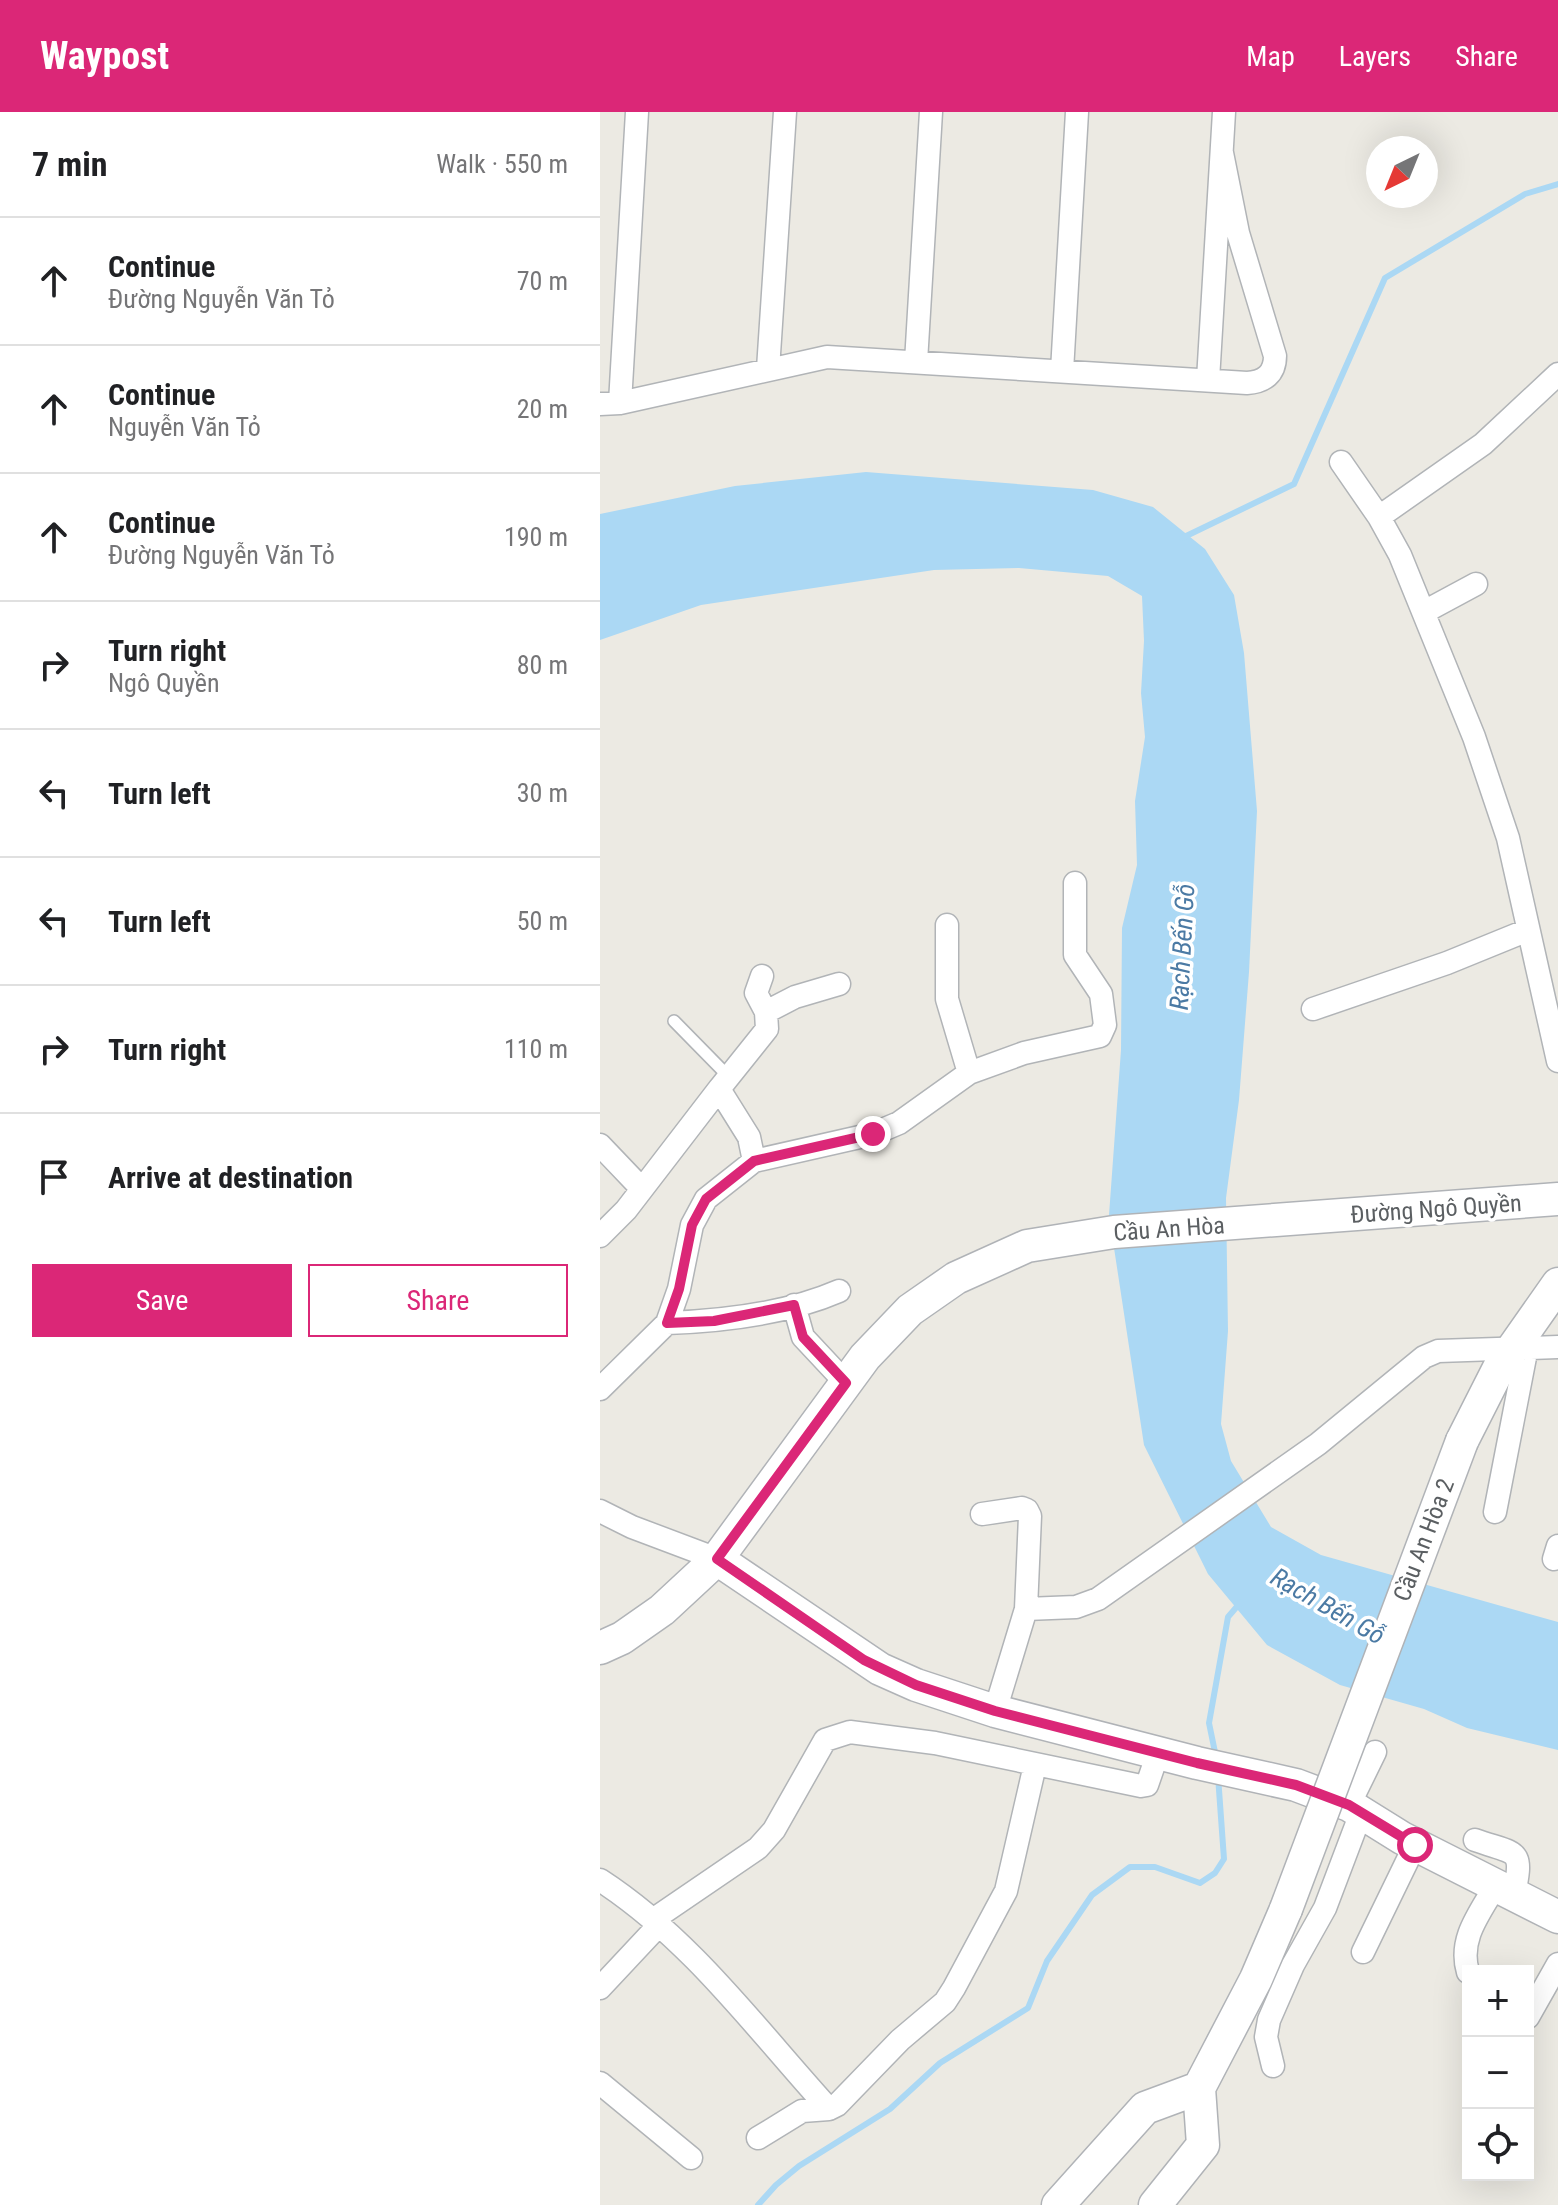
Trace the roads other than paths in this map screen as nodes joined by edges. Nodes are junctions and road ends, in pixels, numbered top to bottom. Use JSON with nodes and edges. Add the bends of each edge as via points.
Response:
{"nodes":[{"id":1,"x":637,"y":112,"type":"edge"},
{"id":2,"x":785,"y":112,"type":"edge"},
{"id":3,"x":931,"y":112,"type":"edge"},
{"id":4,"x":1077,"y":112,"type":"edge"},
{"id":5,"x":1224,"y":112,"type":"edge"},
{"id":6,"x":1222,"y":153,"type":"junction"},
{"id":7,"x":916,"y":362,"type":"junction"},
{"id":8,"x":768,"y":369,"type":"junction"},
{"id":9,"x":1062,"y":371,"type":"junction"},
{"id":10,"x":1558,"y":374,"type":"edge"},
{"id":11,"x":1208,"y":380,"type":"junction"},
{"id":12,"x":610,"y":404,"type":"edge"},
{"id":13,"x":1341,"y":462,"type":"dead end"},
{"id":14,"x":1379,"y":517,"type":"junction"},
{"id":15,"x":1476,"y":584,"type":"dead end"},
{"id":16,"x":1424,"y":612,"type":"junction"},
{"id":17,"x":1075,"y":883,"type":"dead end"},
{"id":18,"x":947,"y":925,"type":"dead end"},
{"id":19,"x":1528,"y":930,"type":"junction"},
{"id":20,"x":762,"y":976,"type":"dead end"},
{"id":21,"x":839,"y":984,"type":"dead end"},
{"id":22,"x":1313,"y":1009,"type":"dead end"},
{"id":23,"x":766,"y":1012,"type":"junction"},
{"id":24,"x":674,"y":1021,"type":"dead end"},
{"id":25,"x":1558,"y":1061,"type":"edge"},
{"id":26,"x":969,"y":1073,"type":"junction"},
{"id":27,"x":724,"y":1083,"type":"junction"},
{"id":28,"x":600,"y":1145,"type":"edge"},
{"id":29,"x":754,"y":1161,"type":"junction"},
{"id":30,"x":642,"y":1189,"type":"junction"},
{"id":31,"x":1558,"y":1199,"type":"edge"},
{"id":32,"x":1313,"y":1218,"type":"joint"},
{"id":33,"x":600,"y":1236,"type":"edge"},
{"id":34,"x":1558,"y":1284,"type":"edge"},
{"id":35,"x":839,"y":1291,"type":"dead end"},
{"id":36,"x":794,"y":1305,"type":"junction"},
{"id":37,"x":667,"y":1323,"type":"junction"},
{"id":38,"x":1558,"y":1347,"type":"edge"},
{"id":39,"x":1519,"y":1348,"type":"junction"},
{"id":40,"x":846,"y":1383,"type":"junction"},
{"id":41,"x":600,"y":1389,"type":"edge"},
{"id":42,"x":600,"y":1511,"type":"edge"},
{"id":43,"x":1495,"y":1512,"type":"dead end"},
{"id":44,"x":982,"y":1514,"type":"dead end"},
{"id":45,"x":717,"y":1559,"type":"junction"},
{"id":46,"x":1026,"y":1609,"type":"junction"},
{"id":47,"x":600,"y":1648,"type":"edge"},
{"id":48,"x":995,"y":1711,"type":"junction"},
{"id":49,"x":1375,"y":1752,"type":"dead end"},
{"id":50,"x":1158,"y":1753,"type":"junction"},
{"id":51,"x":1035,"y":1765,"type":"junction"},
{"id":52,"x":1355,"y":1809,"type":"junction"},
{"id":53,"x":1475,"y":1840,"type":"dead end"},
{"id":54,"x":1415,"y":1845,"type":"junction"},
{"id":55,"x":600,"y":1880,"type":"edge"},
{"id":56,"x":1505,"y":1889,"type":"junction"},
{"id":57,"x":1558,"y":1917,"type":"edge"},
{"id":58,"x":657,"y":1922,"type":"junction"},
{"id":59,"x":1363,"y":1952,"type":"dead end"},
{"id":60,"x":1558,"y":1964,"type":"edge"},
{"id":61,"x":1466,"y":1965,"type":"edge"},
{"id":62,"x":600,"y":1988,"type":"edge"},
{"id":63,"x":1534,"y":2006,"type":"edge"},
{"id":64,"x":1273,"y":2066,"type":"dead end"},
{"id":65,"x":600,"y":2083,"type":"edge"},
{"id":66,"x":1199,"y":2088,"type":"junction"},
{"id":67,"x":829,"y":2109,"type":"junction"},
{"id":68,"x":758,"y":2138,"type":"dead end"},
{"id":69,"x":691,"y":2158,"type":"dead end"},
{"id":70,"x":1058,"y":2205,"type":"edge"},
{"id":71,"x":1155,"y":2205,"type":"edge"}],
"edges":[{"from":1,"to":12,"type":"street"},
{"from":2,"to":8,"type":"street"},
{"from":3,"to":7,"type":"street"},
{"from":4,"to":9,"type":"street"},
{"from":5,"to":6,"type":"street"},
{"from":6,"to":11,"type":"street"},
{"from":6,"to":11,"type":"street","via":[[1238,233],[1276,361],[1262,381]]},
{"from":7,"to":8,"type":"street","via":[[827,357]]},
{"from":7,"to":9,"type":"street"},
{"from":8,"to":12,"type":"street"},
{"from":9,"to":11,"type":"street"},
{"from":10,"to":14,"type":"street","via":[[1483,444]]},
{"from":13,"to":14,"type":"street"},
{"from":14,"to":16,"type":"street"},
{"from":15,"to":16,"type":"street"},
{"from":16,"to":19,"type":"street","via":[[1508,838]]},
{"from":17,"to":26,"type":"street","via":[[1075,955],[1101,994],[1104,1031]]},
{"from":18,"to":26,"type":"street","via":[[947,999]]},
{"from":19,"to":22,"type":"street"},
{"from":19,"to":25,"type":"street"},
{"from":20,"to":23,"type":"street","via":[[756,993]]},
{"from":21,"to":23,"type":"street"},
{"from":23,"to":27,"type":"street","via":[[767,1029]]},
{"from":24,"to":27,"type":"lane"},
{"from":26,"to":29,"type":"street","via":[[899,1123],[847,1141]]},
{"from":27,"to":29,"type":"street"},
{"from":27,"to":30,"type":"street"},
{"from":28,"to":30,"type":"street"},
{"from":29,"to":37,"type":"street","via":[[706,1199],[696,1214]]},
{"from":30,"to":33,"type":"street"},
{"from":31,"to":32,"type":"street","name":"Đường Ngô Quyền"},
{"from":32,"to":40,"type":"street","name":"Cầu An Hòa","via":[[1114,1232],[1027,1246],[956,1278],[910,1310]]},
{"from":34,"to":39,"type":"street","name":"Cầu An Hòa 2"},
{"from":35,"to":36,"type":"street"},
{"from":36,"to":37,"type":"street","via":[[714,1321]]},
{"from":36,"to":40,"type":"street","via":[[803,1337]]},
{"from":37,"to":41,"type":"street"},
{"from":38,"to":39,"type":"street"},
{"from":39,"to":43,"type":"street"},
{"from":39,"to":46,"type":"street","via":[[1438,1351],[1424,1357],[1318,1444],[1098,1599],[1076,1607]]},
{"from":39,"to":66,"type":"street","name":"Cầu An Hòa 2","bridge":true,"via":[[1479,1404],[1462,1441],[1286,1909]]},
{"from":40,"to":45,"type":"street","name":"Cầu An Hòa"},
{"from":42,"to":45,"type":"street"},
{"from":44,"to":46,"type":"street","via":[[1022,1508],[1030,1516]]},
{"from":45,"to":47,"type":"street","name":"Cầu An Hòa","via":[[662,1610]]},
{"from":45,"to":48,"type":"street","via":[[880,1669]]},
{"from":46,"to":48,"type":"street"},
{"from":48,"to":50,"type":"street"},
{"from":49,"to":52,"type":"street"},
{"from":50,"to":51,"type":"street","via":[[1147,1785],[1141,1786]]},
{"from":50,"to":52,"type":"street","via":[[1296,1785]]},
{"from":51,"to":58,"type":"street","via":[[935,1743],[837,1734],[825,1740],[774,1830],[758,1848]]},
{"from":51,"to":67,"type":"street","via":[[1006,1891],[954,1988],[934,2014]]},
{"from":52,"to":54,"type":"street"},
{"from":52,"to":64,"type":"street","via":[[1325,1908],[1269,2020],[1266,2037]]},
{"from":53,"to":56,"type":"street","via":[[1518,1859],[1520,1866]]},
{"from":54,"to":56,"type":"street"},
{"from":54,"to":59,"type":"street"},
{"from":55,"to":58,"type":"street"},
{"from":56,"to":57,"type":"street"},
{"from":56,"to":61,"type":"street","via":[[1466,1939]]},
{"from":58,"to":62,"type":"street"},
{"from":58,"to":67,"type":"street"},
{"from":60,"to":63,"type":"street"},
{"from":65,"to":69,"type":"street"},
{"from":66,"to":70,"type":"street","via":[[1145,2108]]},
{"from":66,"to":71,"type":"street","via":[[1203,2145]]},
{"from":67,"to":68,"type":"street","via":[[802,2111]]}]}
